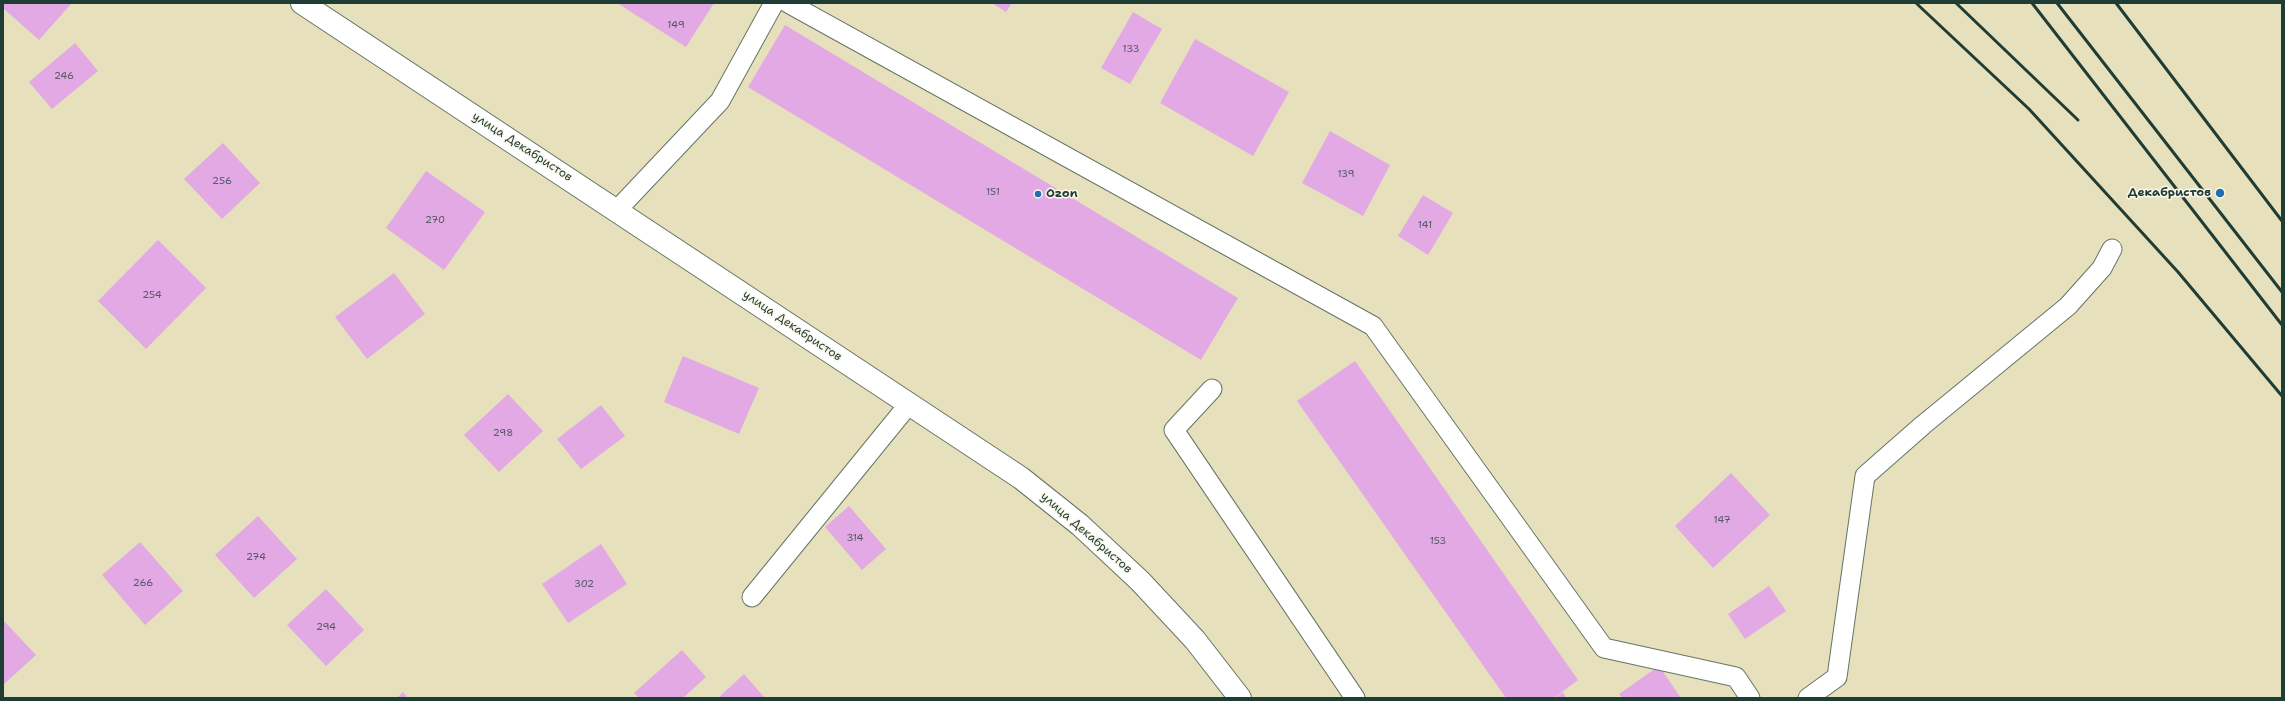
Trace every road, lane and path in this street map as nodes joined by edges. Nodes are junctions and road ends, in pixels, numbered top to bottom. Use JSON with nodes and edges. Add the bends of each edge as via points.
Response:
{"nodes":[{"id":1,"x":302,"y":3,"type":"edge"},
{"id":2,"x":774,"y":3,"type":"edge"},
{"id":3,"x":788,"y":3,"type":"edge"},
{"id":4,"x":617,"y":210,"type":"junction"},
{"id":5,"x":2112,"y":249,"type":"dead end"},
{"id":6,"x":1212,"y":388,"type":"dead end"},
{"id":7,"x":909,"y":404,"type":"junction"},
{"id":8,"x":752,"y":597,"type":"dead end"},
{"id":9,"x":1240,"y":698,"type":"edge"},
{"id":10,"x":1356,"y":698,"type":"edge"},
{"id":11,"x":1750,"y":698,"type":"edge"},
{"id":12,"x":1808,"y":698,"type":"edge"}],
"edges":[{"from":1,"to":4,"type":"main road","name":"улица Декабристов"},
{"from":2,"to":4,"type":"lane","via":[[720,101]]},
{"from":3,"to":11,"type":"lane","via":[[1373,326],[1604,648],[1736,676]]},
{"from":4,"to":7,"type":"main road","name":"улица Декабристов"},
{"from":5,"to":12,"type":"lane","via":[[2102,268],[2068,306],[1865,476],[1837,677]]},
{"from":6,"to":10,"type":"lane","via":[[1174,430]]},
{"from":7,"to":8,"type":"lane"},
{"from":7,"to":9,"type":"main road","name":"улица Декабристов","via":[[1021,478],[1080,525],[1140,581],[1195,640]]}]}
